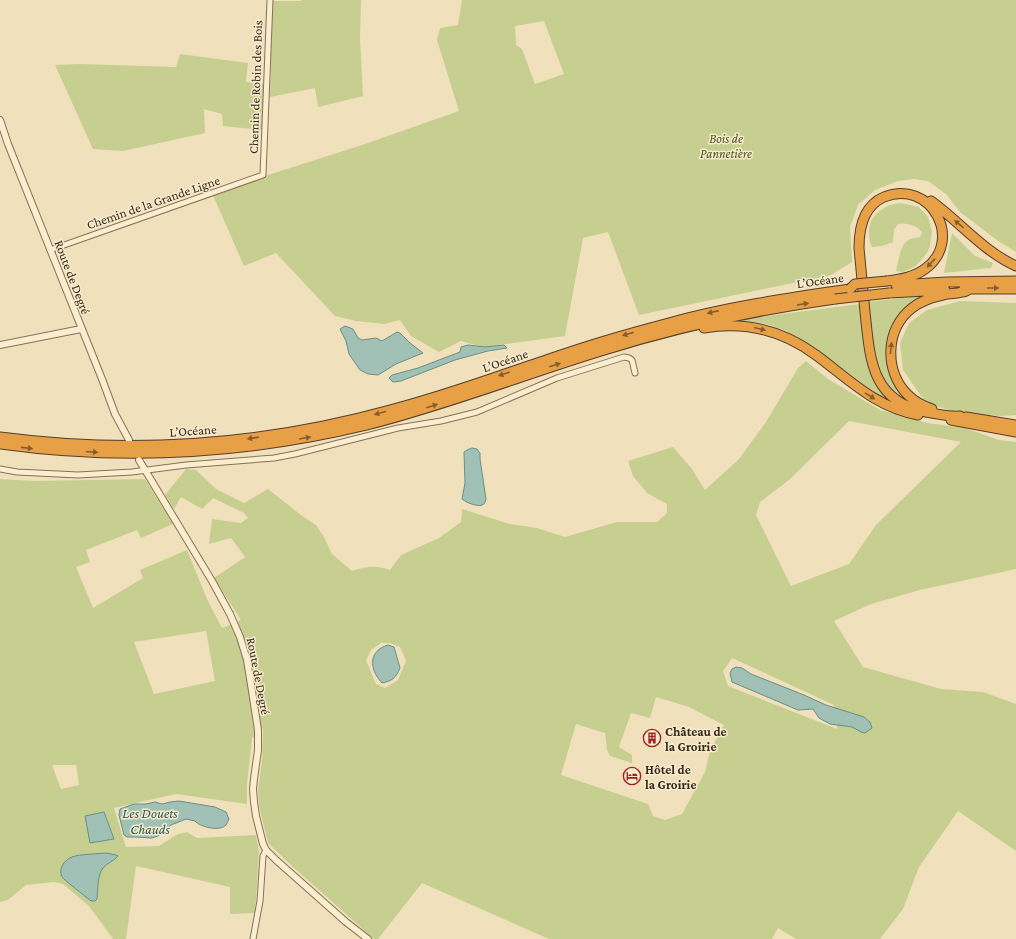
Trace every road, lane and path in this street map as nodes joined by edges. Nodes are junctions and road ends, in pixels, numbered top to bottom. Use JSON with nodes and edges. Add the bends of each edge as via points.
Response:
{"nodes":[{"id":1,"x":270,"y":0,"type":"edge"},
{"id":2,"x":0,"y":120,"type":"edge"},
{"id":3,"x":263,"y":175,"type":"joint"},
{"id":4,"x":50,"y":250,"type":"junction"},
{"id":5,"x":1016,"y":266,"type":"edge"},
{"id":6,"x":1016,"y":280,"type":"edge"},
{"id":7,"x":888,"y":286,"type":"junction"},
{"id":8,"x":970,"y":288,"type":"junction"},
{"id":9,"x":1016,"y":288,"type":"edge"},
{"id":10,"x":835,"y":295,"type":"junction"},
{"id":11,"x":82,"y":329,"type":"junction"},
{"id":12,"x":642,"y":338,"type":"junction"},
{"id":13,"x":0,"y":345,"type":"edge"},
{"id":14,"x":635,"y":373,"type":"dead end"},
{"id":15,"x":925,"y":416,"type":"junction"},
{"id":16,"x":960,"y":416,"type":"junction"},
{"id":17,"x":1016,"y":421,"type":"edge"},
{"id":18,"x":981,"y":422,"type":"junction"},
{"id":19,"x":1016,"y":425,"type":"edge"},
{"id":20,"x":1016,"y":428,"type":"edge"},
{"id":21,"x":1016,"y":432,"type":"edge"},
{"id":22,"x":1016,"y":435,"type":"edge"},
{"id":23,"x":0,"y":436,"type":"edge"},
{"id":24,"x":129,"y":440,"type":"dead end"},
{"id":25,"x":0,"y":444,"type":"edge"},
{"id":26,"x":139,"y":460,"type":"dead end"},
{"id":27,"x":0,"y":469,"type":"edge"},
{"id":28,"x":145,"y":470,"type":"junction"},
{"id":29,"x":266,"y":850,"type":"junction"},
{"id":30,"x":253,"y":939,"type":"edge"},
{"id":31,"x":368,"y":939,"type":"edge"}],
"edges":[{"from":1,"to":3,"type":"street","name":"Chemin de Robin des Bois"},
{"from":2,"to":4,"type":"street","name":"Route de Degré"},
{"from":3,"to":4,"type":"street","name":"Chemin de la Grande Ligne"},
{"from":4,"to":11,"type":"street","name":"Route de Degré"},
{"from":5,"to":15,"type":"highway","one_way":true,"via":[[996,255],[937,205],[919,194],[902,191],[887,193],[872,202],[864,212],[857,228],[856,241],[867,352],[872,371],[883,390],[894,401]]},
{"from":6,"to":7,"type":"highway","name":"L’Océane"},
{"from":7,"to":8,"type":"highway","name":"L’Océane"},
{"from":7,"to":10,"type":"highway","name":"L’Océane","bridge":true},
{"from":7,"to":10,"type":"highway","name":"L’Océane","via":[[850,289]]},
{"from":16,"to":7,"type":"highway","one_way":true,"via":[[919,410],[901,403],[878,379],[870,354],[859,248],[862,220],[871,206],[879,200],[889,195],[909,194],[929,205],[938,216],[942,230],[941,248],[922,271]]},
{"from":8,"to":9,"type":"highway","name":"L’Océane","one_way":true},
{"from":16,"to":8,"type":"highway","one_way":true,"via":[[930,408],[908,395],[900,386],[891,365],[891,347],[897,326],[912,308],[936,296],[962,292]]},
{"from":12,"to":10,"type":"highway","name":"L’Océane","one_way":true},
{"from":10,"to":23,"type":"highway","name":"L’Océane","one_way":true,"via":[[751,304],[666,324],[408,405],[297,431],[185,444],[138,445],[75,444]]},
{"from":11,"to":13,"type":"street"},
{"from":11,"to":24,"type":"street","name":"Route de Degré","via":[[115,414]]},
{"from":12,"to":15,"type":"highway","one_way":true,"via":[[650,340],[722,326],[762,329],[785,337],[809,350],[860,390],[880,402],[910,414]]},
{"from":25,"to":12,"type":"highway","name":"L’Océane","one_way":true,"via":[[72,452],[158,453],[235,448],[302,438],[363,426],[409,413]]},
{"from":14,"to":28,"type":"street","via":[[632,360],[624,357],[557,378],[484,409],[458,417],[398,428],[274,458]]},
{"from":15,"to":18,"type":"highway"},
{"from":16,"to":18,"type":"highway"},
{"from":17,"to":18,"type":"highway"},
{"from":18,"to":19,"type":"highway"},
{"from":18,"to":20,"type":"highway"},
{"from":18,"to":21,"type":"highway"},
{"from":18,"to":22,"type":"highway","via":[[1005,434]]},
{"from":26,"to":28,"type":"street","name":"Route de Degré"},
{"from":27,"to":28,"type":"street","via":[[78,475]]},
{"from":28,"to":29,"type":"street","name":"Route de Degré","via":[[212,581],[242,642],[258,730],[254,802],[261,839]]},
{"from":29,"to":30,"type":"street","via":[[262,861],[260,901]]},
{"from":29,"to":31,"type":"street"}]}
